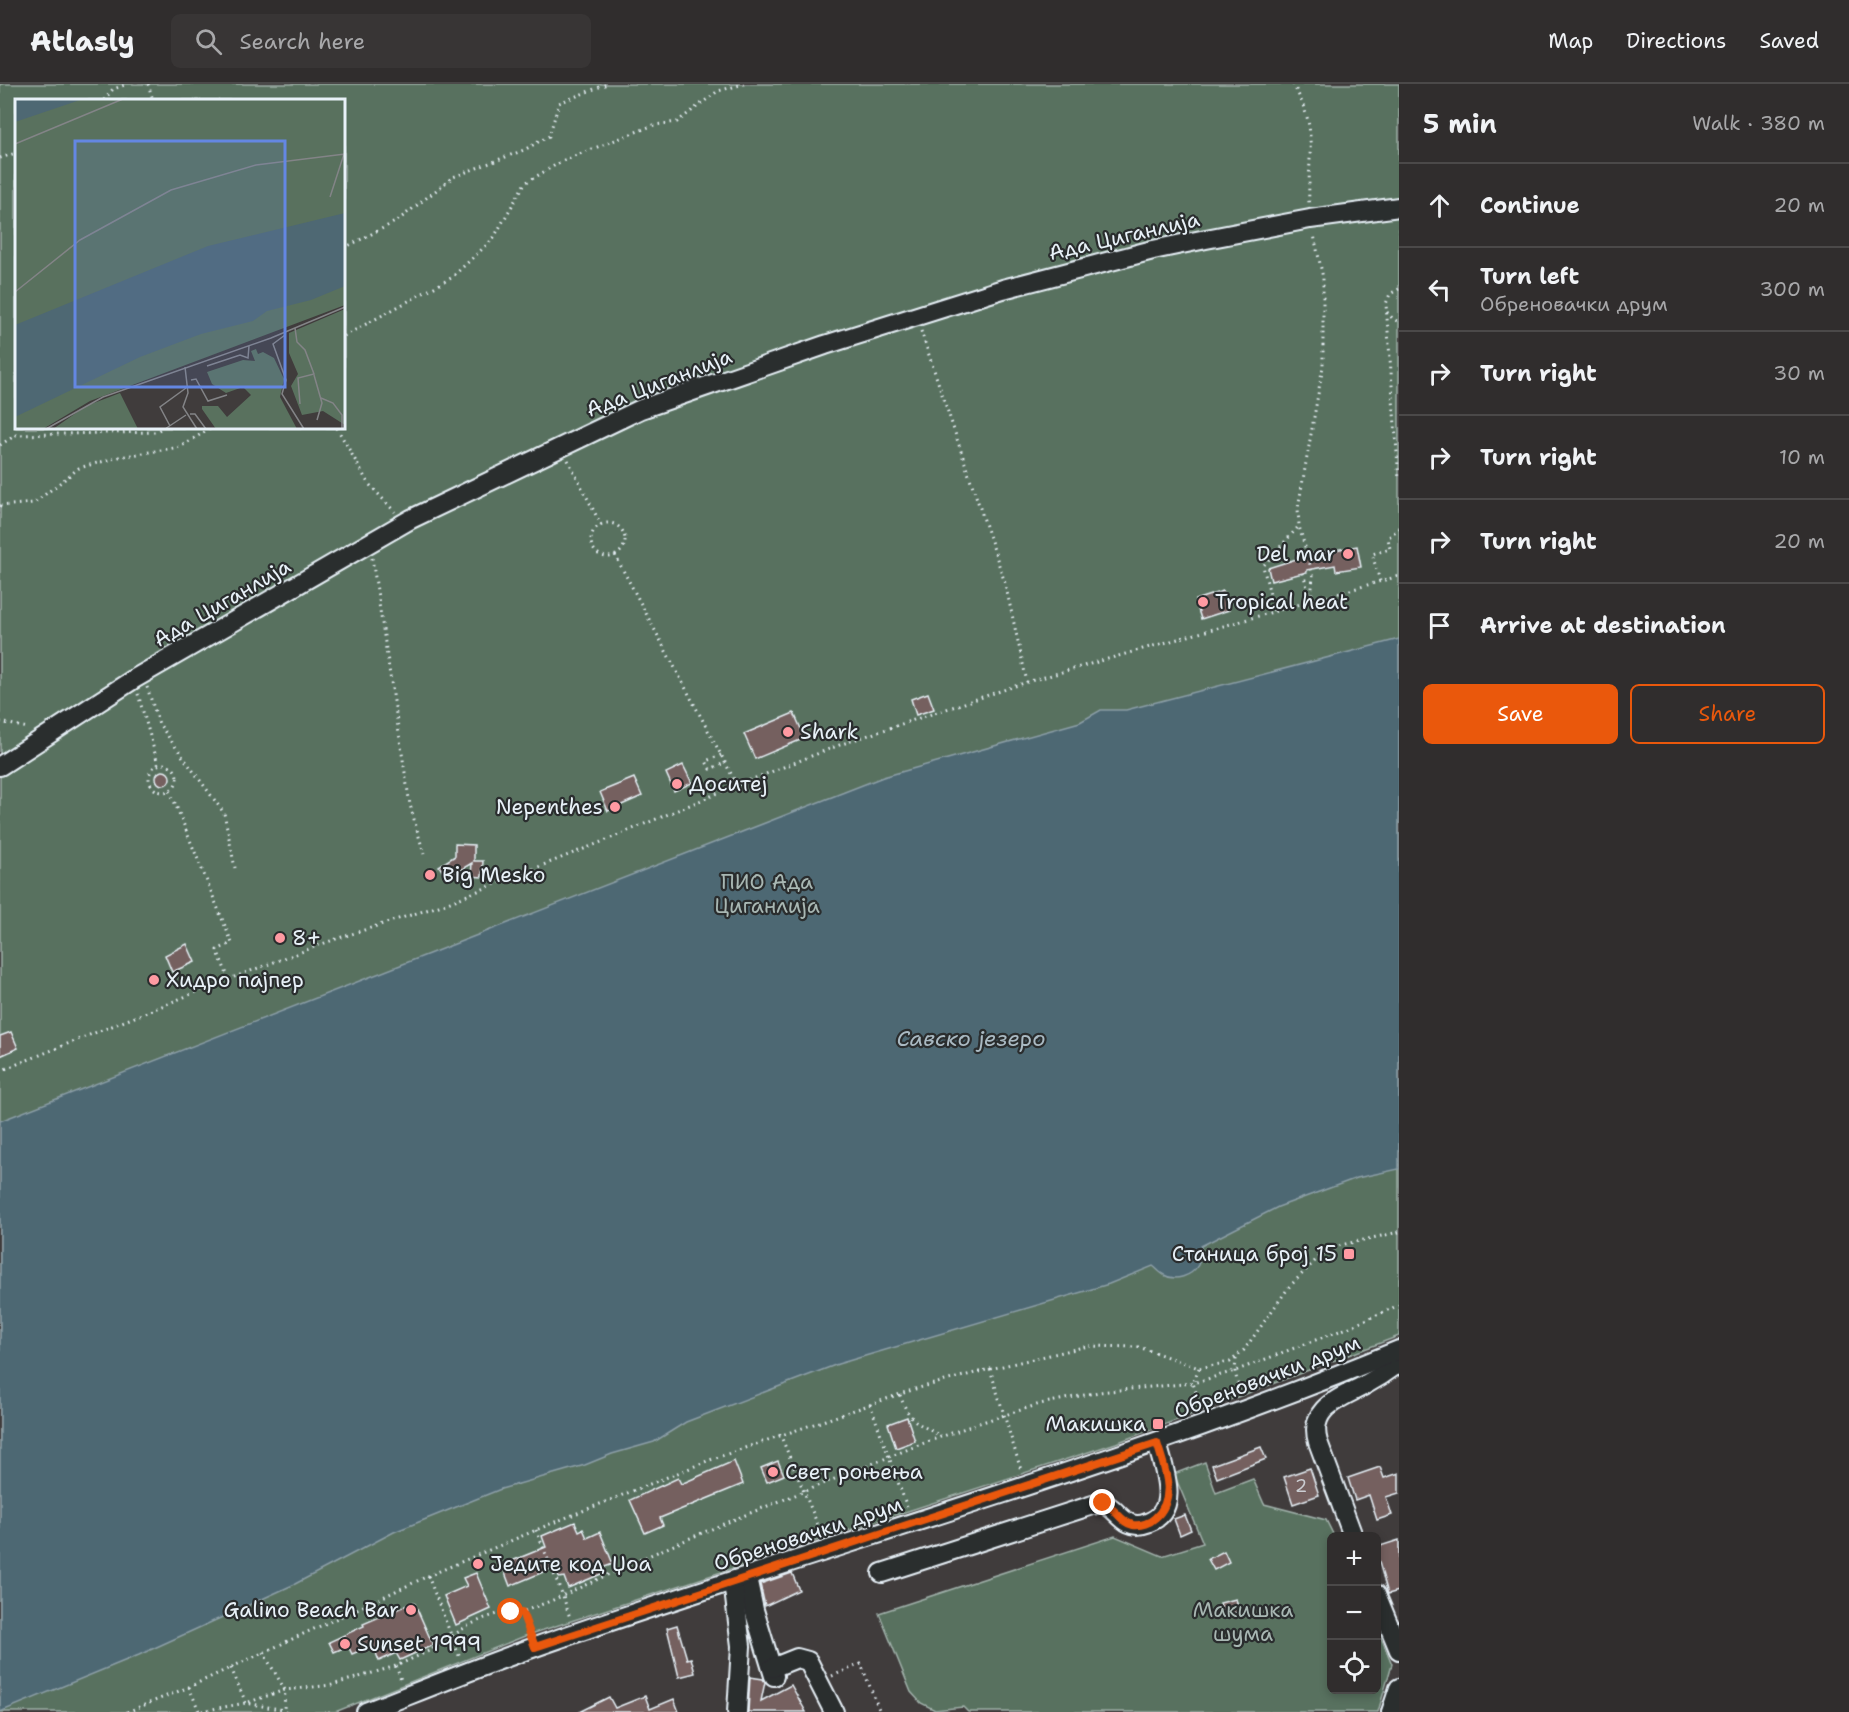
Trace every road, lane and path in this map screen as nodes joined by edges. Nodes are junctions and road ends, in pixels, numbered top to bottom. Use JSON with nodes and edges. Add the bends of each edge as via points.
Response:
{"nodes":[{"id":1,"x":129,"y":84,"type":"edge"},
{"id":2,"x":148,"y":84,"type":"edge"},
{"id":3,"x":607,"y":84,"type":"edge"},
{"id":4,"x":744,"y":84,"type":"edge"},
{"id":5,"x":1293,"y":84,"type":"edge"},
{"id":6,"x":105,"y":99,"type":"edge"},
{"id":7,"x":153,"y":99,"type":"edge"},
{"id":8,"x":15,"y":153,"type":"edge"},
{"id":9,"x":0,"y":158,"type":"edge"},
{"id":10,"x":1399,"y":207,"type":"edge"},
{"id":11,"x":1310,"y":219,"type":"junction"},
{"id":12,"x":345,"y":247,"type":"edge"},
{"id":13,"x":1399,"y":289,"type":"edge"},
{"id":14,"x":1386,"y":310,"type":"junction"},
{"id":15,"x":915,"y":315,"type":"junction"},
{"id":16,"x":1399,"y":322,"type":"edge"},
{"id":17,"x":345,"y":335,"type":"edge"},
{"id":18,"x":160,"y":429,"type":"edge"},
{"id":19,"x":209,"y":429,"type":"edge"},
{"id":20,"x":338,"y":429,"type":"edge"},
{"id":21,"x":0,"y":445,"type":"edge"},
{"id":22,"x":562,"y":447,"type":"junction"},
{"id":23,"x":1399,"y":480,"type":"edge"},
{"id":24,"x":0,"y":506,"type":"edge"},
{"id":25,"x":388,"y":519,"type":"dead end"},
{"id":26,"x":601,"y":525,"type":"junction"},
{"id":27,"x":1299,"y":526,"type":"junction"},
{"id":28,"x":1399,"y":528,"type":"edge"},
{"id":29,"x":370,"y":543,"type":"junction"},
{"id":30,"x":615,"y":555,"type":"junction"},
{"id":31,"x":1303,"y":573,"type":"dead end"},
{"id":32,"x":1399,"y":576,"type":"edge"},
{"id":33,"x":1380,"y":581,"type":"junction"},
{"id":34,"x":1311,"y":601,"type":"junction"},
{"id":35,"x":1274,"y":612,"type":"junction"},
{"id":36,"x":138,"y":677,"type":"junction"},
{"id":37,"x":1028,"y":682,"type":"junction"},
{"id":38,"x":0,"y":722,"type":"edge"},
{"id":39,"x":24,"y":735,"type":"dead end"},
{"id":40,"x":721,"y":755,"type":"junction"},
{"id":41,"x":725,"y":763,"type":"junction"},
{"id":42,"x":158,"y":764,"type":"junction"},
{"id":43,"x":0,"y":766,"type":"edge"},
{"id":44,"x":737,"y":785,"type":"junction"},
{"id":45,"x":170,"y":790,"type":"junction"},
{"id":46,"x":424,"y":854,"type":"dead end"},
{"id":47,"x":235,"y":868,"type":"dead end"},
{"id":48,"x":229,"y":979,"type":"junction"},
{"id":49,"x":0,"y":1071,"type":"edge"},
{"id":50,"x":1399,"y":1232,"type":"edge"},
{"id":51,"x":1399,"y":1305,"type":"edge"},
{"id":52,"x":1399,"y":1350,"type":"edge"},
{"id":53,"x":1236,"y":1359,"type":"junction"},
{"id":54,"x":1399,"y":1363,"type":"edge"},
{"id":55,"x":1199,"y":1368,"type":"junction"},
{"id":56,"x":990,"y":1369,"type":"junction"},
{"id":57,"x":1235,"y":1371,"type":"junction"},
{"id":58,"x":1193,"y":1383,"type":"junction"},
{"id":59,"x":900,"y":1395,"type":"junction"},
{"id":60,"x":870,"y":1404,"type":"junction"},
{"id":61,"x":1243,"y":1412,"type":"junction"},
{"id":62,"x":1005,"y":1415,"type":"junction"},
{"id":63,"x":1206,"y":1425,"type":"junction"},
{"id":64,"x":780,"y":1434,"type":"junction"},
{"id":65,"x":941,"y":1437,"type":"junction"},
{"id":66,"x":1157,"y":1443,"type":"junction"},
{"id":67,"x":890,"y":1457,"type":"junction"},
{"id":68,"x":1026,"y":1487,"type":"junction"},
{"id":69,"x":805,"y":1491,"type":"junction"},
{"id":70,"x":913,"y":1524,"type":"junction"},
{"id":71,"x":536,"y":1530,"type":"junction"},
{"id":72,"x":1352,"y":1532,"type":"edge"},
{"id":73,"x":828,"y":1551,"type":"junction"},
{"id":74,"x":882,"y":1573,"type":"dead end"},
{"id":75,"x":428,"y":1576,"type":"junction"},
{"id":76,"x":740,"y":1579,"type":"junction"},
{"id":77,"x":563,"y":1596,"type":"junction"},
{"id":78,"x":1381,"y":1604,"type":"edge"},
{"id":79,"x":522,"y":1612,"type":"junction"},
{"id":80,"x":574,"y":1634,"type":"junction"},
{"id":81,"x":452,"y":1637,"type":"junction"},
{"id":82,"x":535,"y":1647,"type":"junction"},
{"id":83,"x":1399,"y":1650,"type":"edge"},
{"id":84,"x":263,"y":1652,"type":"junction"},
{"id":85,"x":231,"y":1668,"type":"junction"},
{"id":86,"x":466,"y":1673,"type":"junction"},
{"id":87,"x":819,"y":1681,"type":"junction"},
{"id":88,"x":189,"y":1687,"type":"junction"},
{"id":89,"x":1399,"y":1688,"type":"edge"},
{"id":90,"x":285,"y":1690,"type":"junction"},
{"id":91,"x":246,"y":1703,"type":"junction"},
{"id":92,"x":388,"y":1708,"type":"edge"},
{"id":93,"x":285,"y":1711,"type":"edge"},
{"id":94,"x":127,"y":1712,"type":"edge"},
{"id":95,"x":198,"y":1712,"type":"edge"},
{"id":96,"x":366,"y":1712,"type":"edge"},
{"id":97,"x":737,"y":1712,"type":"edge"},
{"id":98,"x":834,"y":1712,"type":"edge"},
{"id":99,"x":880,"y":1712,"type":"edge"},
{"id":100,"x":1391,"y":1712,"type":"edge"}],
"edges":[{"from":1,"to":6,"type":"path","via":[[113,89]]},
{"from":2,"to":7,"type":"path"},
{"from":3,"to":12,"type":"path","via":[[559,103],[549,136],[524,150],[453,177],[397,221]]},
{"from":4,"to":17,"type":"path","via":[[718,91],[677,122],[654,125],[564,160],[525,183],[493,239],[451,278]]},
{"from":5,"to":11,"type":"path","via":[[1304,107],[1310,136]]},
{"from":8,"to":9,"type":"path"},
{"from":10,"to":11,"type":"street","name":"Ада Циганлија"},
{"from":11,"to":15,"type":"street","name":"Ада Циганлија","via":[[1153,250]]},
{"from":11,"to":27,"type":"path","via":[[1323,278],[1323,366],[1298,508]]},
{"from":13,"to":14,"type":"path","via":[[1390,294]]},
{"from":14,"to":16,"type":"path"},
{"from":14,"to":23,"type":"path"},
{"from":15,"to":22,"type":"street","name":"Ада Циганлија","via":[[641,409]]},
{"from":15,"to":37,"type":"path","via":[[1005,584]]},
{"from":18,"to":21,"type":"path","via":[[16,435]]},
{"from":19,"to":24,"type":"path","via":[[180,447],[79,468],[34,503]]},
{"from":20,"to":25,"type":"path","via":[[368,483],[398,514]]},
{"from":22,"to":26,"type":"path"},
{"from":22,"to":29,"type":"street","name":"Ада Циганлија","via":[[411,519]]},
{"from":26,"to":30,"type":"path","via":[[616,526],[623,533],[623,548]]},
{"from":26,"to":30,"type":"path","via":[[593,533],[592,545],[598,554]]},
{"from":27,"to":34,"type":"path","via":[[1313,575]]},
{"from":27,"to":35,"type":"path","via":[[1263,566]]},
{"from":28,"to":33,"type":"path","via":[[1388,538],[1390,549],[1371,554]]},
{"from":29,"to":36,"type":"street","name":"Ада Циганлија"},
{"from":29,"to":46,"type":"path","via":[[410,805]]},
{"from":30,"to":40,"type":"path"},
{"from":31,"to":34,"type":"path"},
{"from":32,"to":33,"type":"path"},
{"from":33,"to":34,"type":"path"},
{"from":34,"to":35,"type":"path"},
{"from":35,"to":37,"type":"path"},
{"from":36,"to":42,"type":"path"},
{"from":36,"to":43,"type":"street","name":"Ада Циганлија"},
{"from":36,"to":47,"type":"path","via":[[159,724],[224,813]]},
{"from":37,"to":44,"type":"path","via":[[842,744]]},
{"from":38,"to":39,"type":"path","via":[[32,729]]},
{"from":40,"to":41,"type":"path"},
{"from":40,"to":41,"type":"path","via":[[706,761],[710,769]]},
{"from":41,"to":44,"type":"path"},
{"from":42,"to":45,"type":"path","via":[[168,764],[176,770],[177,783]]},
{"from":42,"to":45,"type":"path","via":[[149,774],[150,784],[161,792]]},
{"from":44,"to":48,"type":"path","via":[[445,904]]},
{"from":45,"to":48,"type":"path","via":[[232,944],[217,950]]},
{"from":48,"to":49,"type":"path"},
{"from":50,"to":53,"type":"path","via":[[1341,1245],[1319,1257],[1289,1287]]},
{"from":51,"to":57,"type":"path"},
{"from":52,"to":61,"type":"street","name":"Обреновачки друм"},
{"from":53,"to":55,"type":"path"},
{"from":53,"to":57,"type":"path"},
{"from":54,"to":72,"type":"street","via":[[1328,1406],[1317,1422],[1318,1442]]},
{"from":55,"to":56,"type":"path","via":[[1152,1350],[1106,1345]]},
{"from":55,"to":58,"type":"path"},
{"from":56,"to":59,"type":"path"},
{"from":56,"to":62,"type":"path"},
{"from":57,"to":58,"type":"path"},
{"from":57,"to":61,"type":"path"},
{"from":58,"to":62,"type":"path","via":[[1099,1392]]},
{"from":58,"to":63,"type":"path"},
{"from":59,"to":60,"type":"path"},
{"from":59,"to":65,"type":"path","via":[[906,1413]]},
{"from":60,"to":64,"type":"path"},
{"from":60,"to":67,"type":"path"},
{"from":61,"to":63,"type":"street","name":"Обреновачки друм"},
{"from":62,"to":65,"type":"path"},
{"from":62,"to":68,"type":"path"},
{"from":63,"to":66,"type":"street","name":"Обреновачки друм"},
{"from":64,"to":69,"type":"path"},
{"from":64,"to":71,"type":"path"},
{"from":65,"to":67,"type":"path"},
{"from":66,"to":68,"type":"street","name":"Обреновачки друм"},
{"from":66,"to":74,"type":"street","via":[[1168,1488],[1163,1510],[1152,1521],[1133,1525],[1109,1505],[1099,1503]]},
{"from":67,"to":69,"type":"path"},
{"from":67,"to":70,"type":"path"},
{"from":68,"to":70,"type":"street","name":"Обреновачки друм"},
{"from":69,"to":73,"type":"path"},
{"from":69,"to":77,"type":"path"},
{"from":70,"to":73,"type":"street","name":"Обреновачки друм"},
{"from":71,"to":75,"type":"path"},
{"from":71,"to":77,"type":"path"},
{"from":73,"to":76,"type":"street","name":"Обреновачки друм"},
{"from":75,"to":81,"type":"path"},
{"from":75,"to":84,"type":"path"},
{"from":76,"to":80,"type":"street","name":"Обреновачки друм"},
{"from":76,"to":87,"type":"street","via":[[773,1672],[804,1658]]},
{"from":76,"to":97,"type":"street"},
{"from":77,"to":79,"type":"path"},
{"from":77,"to":80,"type":"path"},
{"from":78,"to":83,"type":"street"},
{"from":79,"to":81,"type":"path","via":[[496,1614]]},
{"from":79,"to":82,"type":"path"},
{"from":80,"to":82,"type":"street","name":"Обреновачки друм"},
{"from":81,"to":86,"type":"path"},
{"from":81,"to":90,"type":"path","via":[[396,1666],[322,1687]]},
{"from":82,"to":86,"type":"street","name":"Обреновачки друм"},
{"from":84,"to":85,"type":"path"},
{"from":84,"to":90,"type":"path"},
{"from":85,"to":88,"type":"path"},
{"from":85,"to":91,"type":"path"},
{"from":86,"to":92,"type":"street","name":"Обреновачки друм"},
{"from":87,"to":98,"type":"street"},
{"from":87,"to":99,"type":"path","via":[[861,1664]]},
{"from":88,"to":94,"type":"path"},
{"from":88,"to":95,"type":"path"},
{"from":89,"to":100,"type":"street"},
{"from":90,"to":91,"type":"path"},
{"from":90,"to":93,"type":"path"},
{"from":91,"to":93,"type":"path"},
{"from":91,"to":95,"type":"path"},
{"from":92,"to":96,"type":"street","name":"Обреновачки друм"}]}
